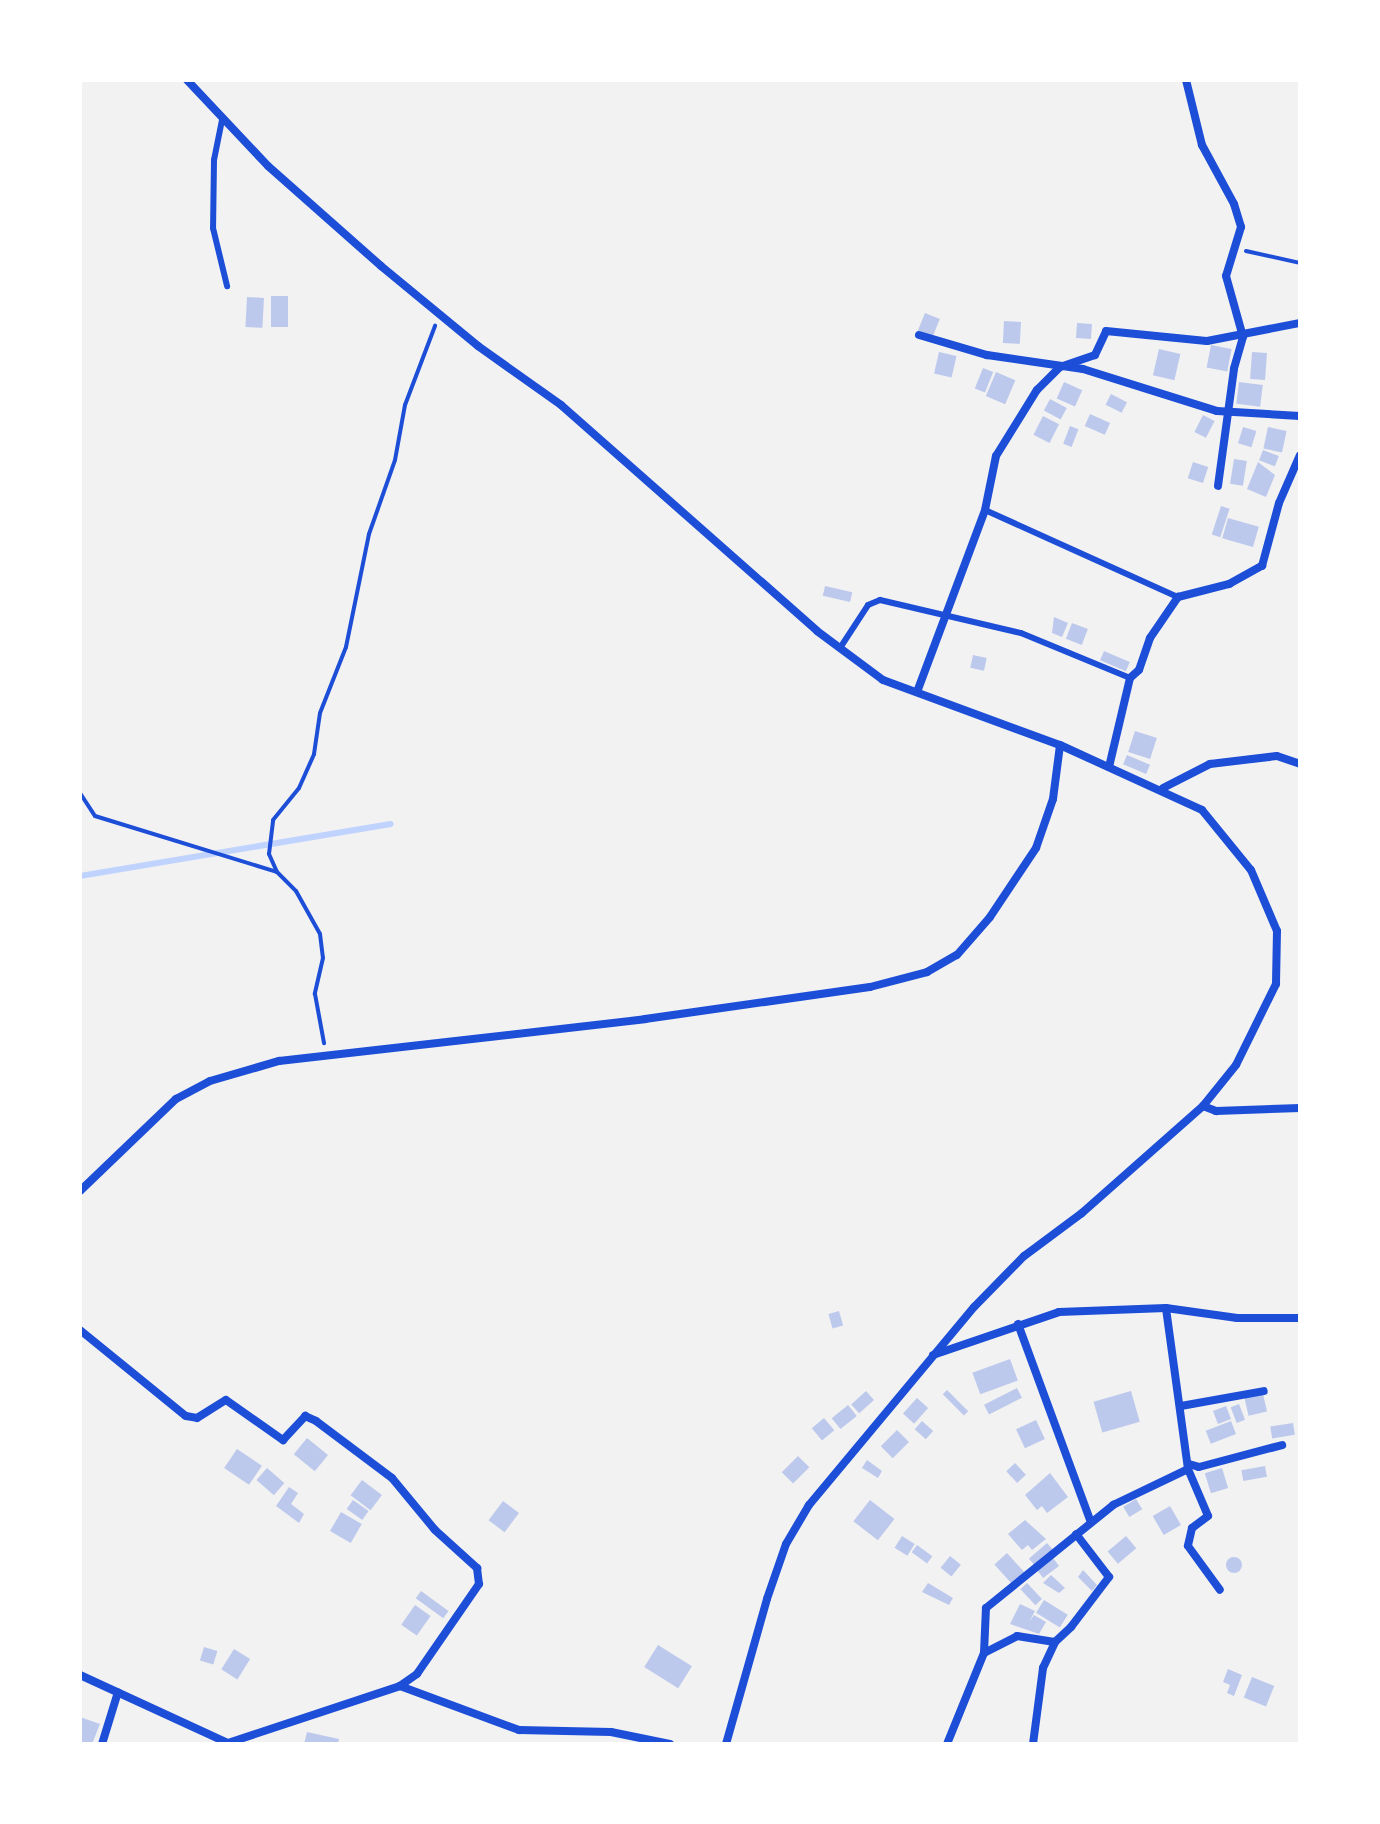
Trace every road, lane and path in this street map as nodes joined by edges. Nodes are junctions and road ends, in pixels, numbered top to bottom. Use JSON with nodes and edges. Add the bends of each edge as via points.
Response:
{"nodes":[{"id":1,"x":187,"y":80,"type":"edge"},
{"id":2,"x":1186,"y":80,"type":"edge"},
{"id":3,"x":222,"y":120,"type":"junction"},
{"id":4,"x":1232,"y":251,"type":"junction"},
{"id":5,"x":1300,"y":263,"type":"edge"},
{"id":6,"x":227,"y":286,"type":"dead end"},
{"id":7,"x":436,"y":312,"type":"junction"},
{"id":8,"x":1300,"y":323,"type":"edge"},
{"id":9,"x":919,"y":335,"type":"dead end"},
{"id":10,"x":1243,"y":337,"type":"junction"},
{"id":11,"x":1060,"y":367,"type":"junction"},
{"id":12,"x":1227,"y":412,"type":"junction"},
{"id":13,"x":1300,"y":416,"type":"edge"},
{"id":14,"x":1300,"y":455,"type":"edge"},
{"id":15,"x":1218,"y":486,"type":"dead end"},
{"id":16,"x":985,"y":510,"type":"junction"},
{"id":17,"x":1178,"y":597,"type":"junction"},
{"id":18,"x":948,"y":618,"type":"junction"},
{"id":19,"x":840,"y":648,"type":"junction"},
{"id":20,"x":1130,"y":678,"type":"junction"},
{"id":21,"x":917,"y":692,"type":"junction"},
{"id":22,"x":1060,"y":745,"type":"junction"},
{"id":23,"x":1300,"y":764,"type":"edge"},
{"id":24,"x":1109,"y":767,"type":"junction"},
{"id":25,"x":1163,"y":788,"type":"junction"},
{"id":26,"x":80,"y":793,"type":"edge"},
{"id":27,"x":277,"y":872,"type":"junction"},
{"id":28,"x":326,"y":1055,"type":"junction"},
{"id":29,"x":1203,"y":1106,"type":"junction"},
{"id":30,"x":1300,"y":1108,"type":"edge"},
{"id":31,"x":80,"y":1191,"type":"edge"},
{"id":32,"x":1166,"y":1308,"type":"junction"},
{"id":33,"x":1300,"y":1318,"type":"edge"},
{"id":34,"x":1018,"y":1324,"type":"junction"},
{"id":35,"x":80,"y":1330,"type":"edge"},
{"id":36,"x":928,"y":1356,"type":"junction"},
{"id":37,"x":1264,"y":1391,"type":"dead end"},
{"id":38,"x":1181,"y":1406,"type":"junction"},
{"id":39,"x":1282,"y":1445,"type":"dead end"},
{"id":40,"x":1188,"y":1466,"type":"junction"},
{"id":41,"x":1091,"y":1522,"type":"junction"},
{"id":42,"x":1076,"y":1534,"type":"junction"},
{"id":43,"x":1220,"y":1590,"type":"dead end"},
{"id":44,"x":1055,"y":1642,"type":"junction"},
{"id":45,"x":984,"y":1653,"type":"junction"},
{"id":46,"x":80,"y":1675,"type":"edge"},
{"id":47,"x":400,"y":1686,"type":"junction"},
{"id":48,"x":118,"y":1692,"type":"junction"},
{"id":49,"x":102,"y":1744,"type":"edge"},
{"id":50,"x":670,"y":1744,"type":"edge"},
{"id":51,"x":726,"y":1744,"type":"edge"},
{"id":52,"x":947,"y":1744,"type":"edge"},
{"id":53,"x":1033,"y":1744,"type":"edge"}],
"edges":[{"from":1,"to":3,"type":"street"},
{"from":2,"to":4,"type":"street","via":[[1202,145],[1239,216]]},
{"from":3,"to":6,"type":"lane","via":[[214,160],[213,228]]},
{"from":3,"to":7,"type":"street"},
{"from":4,"to":5,"type":"path","via":[[1256,251]]},
{"from":4,"to":10,"type":"street","via":[[1227,287]]},
{"from":7,"to":19,"type":"street","via":[[561,405]]},
{"from":7,"to":27,"type":"path","via":[[434,337],[405,405],[395,460],[369,534],[346,647],[320,713],[314,754],[299,788],[273,820],[269,854]]},
{"from":8,"to":10,"type":"street"},
{"from":9,"to":11,"type":"street","via":[[987,355]]},
{"from":10,"to":11,"type":"street","via":[[1207,341],[1106,331],[1095,355]]},
{"from":10,"to":12,"type":"street"},
{"from":11,"to":12,"type":"street","via":[[1083,369]]},
{"from":11,"to":16,"type":"street","via":[[1037,390],[996,456]]},
{"from":12,"to":13,"type":"street"},
{"from":12,"to":15,"type":"street"},
{"from":14,"to":17,"type":"street","via":[[1279,503],[1262,566],[1229,584]]},
{"from":16,"to":17,"type":"lane"},
{"from":16,"to":18,"type":"street"},
{"from":17,"to":20,"type":"street"},
{"from":18,"to":19,"type":"lane","via":[[913,604],[880,600],[868,605]]},
{"from":18,"to":20,"type":"lane","via":[[1021,633]]},
{"from":18,"to":21,"type":"street"},
{"from":19,"to":21,"type":"street","via":[[883,680]]},
{"from":20,"to":24,"type":"street"},
{"from":21,"to":22,"type":"street"},
{"from":22,"to":24,"type":"street"},
{"from":22,"to":28,"type":"street","via":[[1053,799],[1036,848],[957,955],[927,972],[870,987],[645,1019]]},
{"from":23,"to":25,"type":"street","via":[[1277,756],[1210,764]]},
{"from":24,"to":25,"type":"street"},
{"from":25,"to":29,"type":"street","via":[[1202,810],[1228,836],[1251,870],[1277,931],[1276,984],[1236,1065]]},
{"from":26,"to":27,"type":"path","via":[[95,816]]},
{"from":27,"to":28,"type":"path","via":[[309,909],[320,934],[323,958],[315,994]]},
{"from":28,"to":31,"type":"street","via":[[210,1081],[176,1099]]},
{"from":29,"to":30,"type":"street","via":[[1216,1111]]},
{"from":29,"to":36,"type":"street","via":[[1082,1213],[1024,1256]]},
{"from":32,"to":33,"type":"street","via":[[1237,1318]]},
{"from":32,"to":34,"type":"street","via":[[1059,1312]]},
{"from":32,"to":38,"type":"street"},
{"from":34,"to":36,"type":"street"},
{"from":34,"to":41,"type":"street"},
{"from":35,"to":47,"type":"street","via":[[186,1416],[197,1418],[226,1400],[283,1440],[305,1416],[316,1421],[392,1478],[435,1530],[477,1568],[479,1584],[417,1674]]},
{"from":36,"to":51,"type":"street","via":[[836,1469],[786,1544]]},
{"from":37,"to":38,"type":"street"},
{"from":38,"to":40,"type":"street"},
{"from":39,"to":40,"type":"street"},
{"from":40,"to":41,"type":"street"},
{"from":40,"to":43,"type":"street","via":[[1208,1516],[1192,1528],[1188,1546]]},
{"from":41,"to":42,"type":"street"},
{"from":42,"to":44,"type":"street","via":[[1109,1577]]},
{"from":42,"to":45,"type":"street","via":[[986,1608]]},
{"from":44,"to":45,"type":"street","via":[[1017,1636]]},
{"from":44,"to":53,"type":"street","via":[[1043,1668]]},
{"from":45,"to":52,"type":"street"},
{"from":46,"to":48,"type":"street"},
{"from":47,"to":48,"type":"street","via":[[228,1743]]},
{"from":47,"to":50,"type":"street","via":[[519,1730],[611,1732]]},
{"from":48,"to":49,"type":"street"}]}
